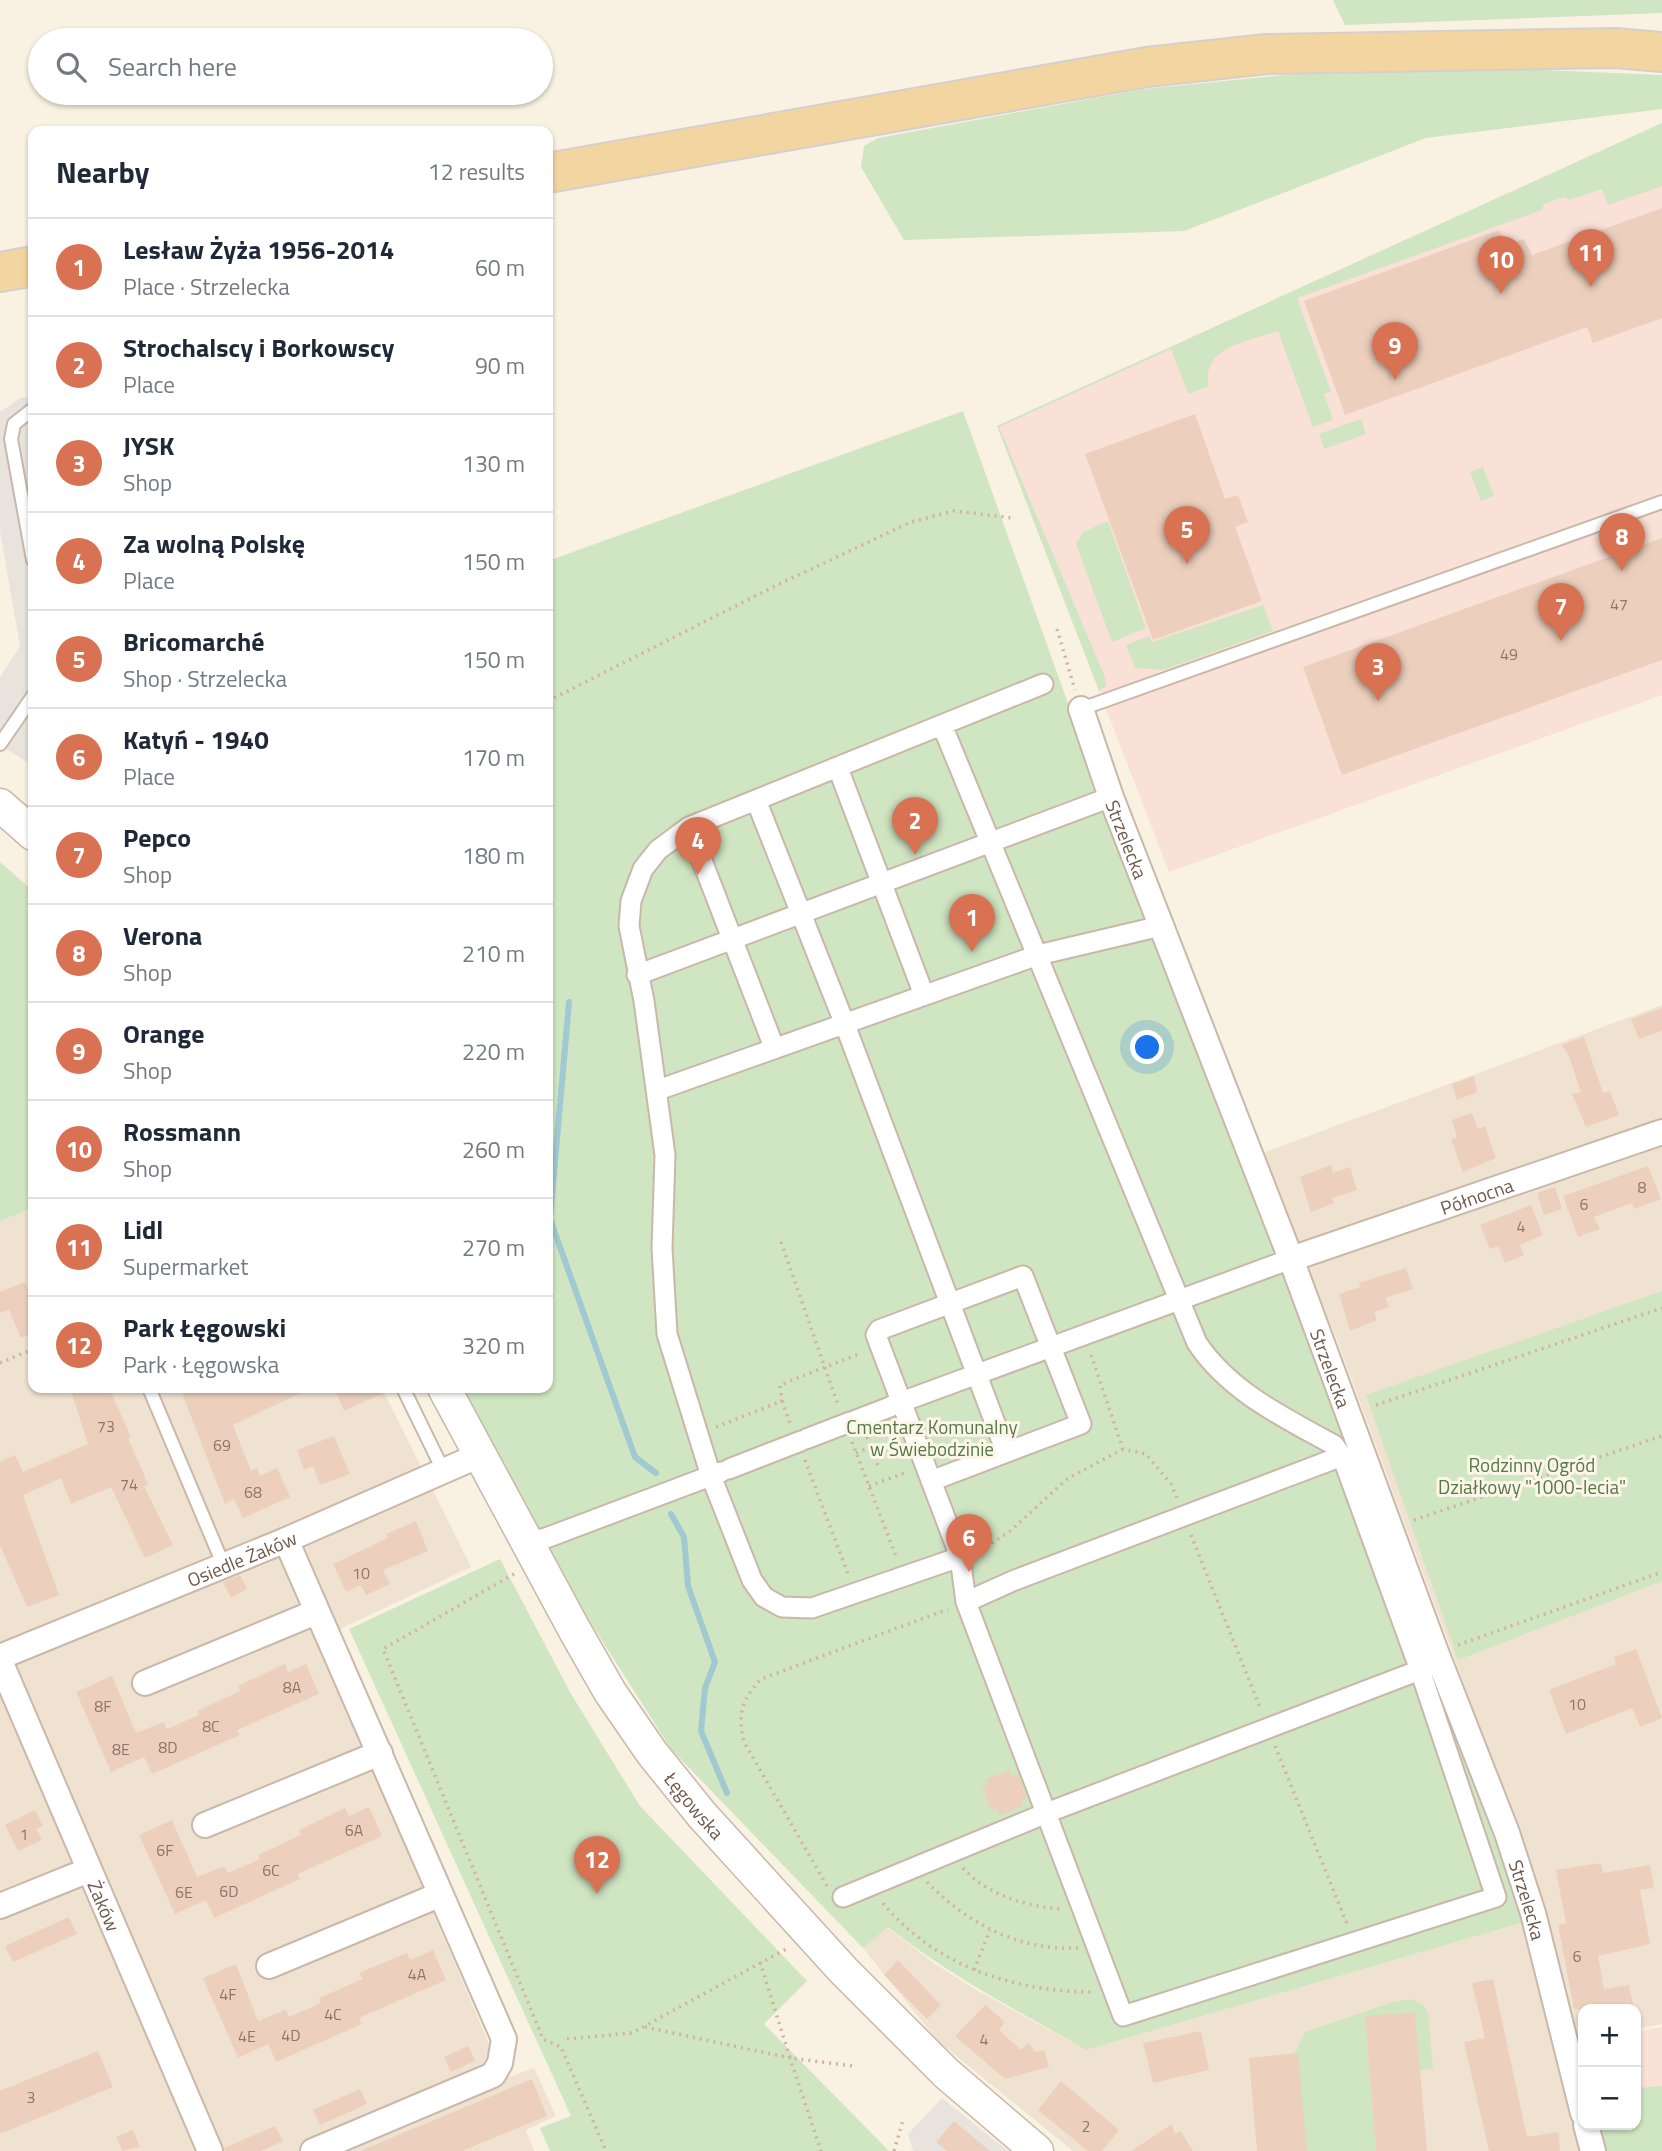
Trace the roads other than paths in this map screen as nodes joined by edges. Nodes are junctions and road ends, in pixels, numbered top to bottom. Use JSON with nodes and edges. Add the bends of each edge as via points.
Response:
{"nodes":[{"id":1,"x":1662,"y":43,"type":"edge"},
{"id":2,"x":1615,"y":48,"type":"junction"},
{"id":3,"x":1662,"y":52,"type":"edge"},
{"id":4,"x":553,"y":172,"type":"edge"},
{"id":5,"x":28,"y":267,"type":"edge"},
{"id":6,"x":0,"y":272,"type":"edge"},
{"id":7,"x":28,"y":413,"type":"edge"},
{"id":8,"x":1662,"y":502,"type":"edge"},
{"id":9,"x":28,"y":532,"type":"edge"},
{"id":10,"x":1043,"y":684,"type":"dead end"},
{"id":11,"x":28,"y":703,"type":"edge"},
{"id":12,"x":1081,"y":709,"type":"joint"},
{"id":13,"x":942,"y":725,"type":"junction"},
{"id":14,"x":0,"y":744,"type":"edge"},
{"id":15,"x":838,"y":768,"type":"junction"},
{"id":16,"x":1111,"y":797,"type":"junction"},
{"id":17,"x":756,"y":800,"type":"junction"},
{"id":18,"x":0,"y":805,"type":"edge"},
{"id":19,"x":689,"y":827,"type":"junction"},
{"id":20,"x":28,"y":830,"type":"edge"},
{"id":21,"x":988,"y":842,"type":"junction"},
{"id":22,"x":882,"y":883,"type":"junction"},
{"id":23,"x":801,"y":914,"type":"junction"},
{"id":24,"x":1161,"y":926,"type":"junction"},
{"id":25,"x":733,"y":940,"type":"junction"},
{"id":26,"x":1038,"y":955,"type":"junction"},
{"id":27,"x":637,"y":975,"type":"junction"},
{"id":28,"x":924,"y":995,"type":"junction"},
{"id":29,"x":844,"y":1022,"type":"junction"},
{"id":30,"x":774,"y":1047,"type":"junction"},
{"id":31,"x":658,"y":1090,"type":"junction"},
{"id":32,"x":1662,"y":1132,"type":"edge"},
{"id":33,"x":1291,"y":1259,"type":"junction"},
{"id":34,"x":1181,"y":1300,"type":"junction"},
{"id":35,"x":951,"y":1304,"type":"junction"},
{"id":36,"x":1053,"y":1347,"type":"junction"},
{"id":37,"x":977,"y":1375,"type":"junction"},
{"id":38,"x":151,"y":1393,"type":"edge"},
{"id":39,"x":405,"y":1393,"type":"edge"},
{"id":40,"x":447,"y":1393,"type":"edge"},
{"id":41,"x":895,"y":1405,"type":"junction"},
{"id":42,"x":1006,"y":1452,"type":"junction"},
{"id":43,"x":480,"y":1455,"type":"junction"},
{"id":44,"x":1342,"y":1456,"type":"junction"},
{"id":45,"x":444,"y":1473,"type":"junction"},
{"id":46,"x":720,"y":1473,"type":"junction"},
{"id":47,"x":930,"y":1481,"type":"junction"},
{"id":48,"x":286,"y":1540,"type":"junction"},
{"id":49,"x":532,"y":1551,"type":"junction"},
{"id":50,"x":960,"y":1561,"type":"junction"},
{"id":51,"x":223,"y":1564,"type":"junction"},
{"id":52,"x":966,"y":1602,"type":"junction"},
{"id":53,"x":316,"y":1612,"type":"junction"},
{"id":54,"x":0,"y":1659,"type":"edge"},
{"id":55,"x":1432,"y":1662,"type":"junction"},
{"id":56,"x":145,"y":1683,"type":"dead end"},
{"id":57,"x":380,"y":1753,"type":"junction"},
{"id":58,"x":1049,"y":1812,"type":"junction"},
{"id":59,"x":205,"y":1825,"type":"dead end"},
{"id":60,"x":89,"y":1870,"type":"junction"},
{"id":61,"x":439,"y":1895,"type":"junction"},
{"id":62,"x":843,"y":1897,"type":"road end"},
{"id":63,"x":0,"y":1906,"type":"edge"},
{"id":64,"x":269,"y":1966,"type":"dead end"},
{"id":65,"x":1578,"y":2093,"type":"edge"},
{"id":66,"x":1588,"y":2130,"type":"edge"},
{"id":67,"x":210,"y":2151,"type":"edge"},
{"id":68,"x":313,"y":2151,"type":"edge"},
{"id":69,"x":1037,"y":2151,"type":"edge"},
{"id":70,"x":1594,"y":2151,"type":"edge"}],
"edges":[{"from":1,"to":2,"type":"main road"},
{"from":2,"to":3,"type":"main road"},
{"from":2,"to":4,"type":"main road","via":[[1267,54],[1147,67]]},
{"from":5,"to":6,"type":"main road"},
{"from":7,"to":9,"type":"lane","via":[[14,424],[11,439]]},
{"from":8,"to":12,"type":"lane"},
{"from":10,"to":13,"type":"street"},
{"from":11,"to":14,"type":"lane"},
{"from":12,"to":16,"type":"street","name":"Strzelecka"},
{"from":13,"to":15,"type":"street"},
{"from":13,"to":21,"type":"street"},
{"from":15,"to":17,"type":"street"},
{"from":15,"to":22,"type":"street"},
{"from":16,"to":21,"type":"street"},
{"from":16,"to":24,"type":"street","name":"Strzelecka"},
{"from":17,"to":19,"type":"street"},
{"from":17,"to":23,"type":"street"},
{"from":18,"to":20,"type":"street"},
{"from":19,"to":25,"type":"street"},
{"from":19,"to":27,"type":"street","via":[[651,859],[635,890],[628,926]]},
{"from":21,"to":22,"type":"street"},
{"from":21,"to":26,"type":"street"},
{"from":22,"to":23,"type":"street"},
{"from":22,"to":28,"type":"street"},
{"from":23,"to":25,"type":"street"},
{"from":23,"to":29,"type":"street"},
{"from":24,"to":26,"type":"street"},
{"from":24,"to":33,"type":"street","name":"Strzelecka"},
{"from":25,"to":27,"type":"street"},
{"from":25,"to":30,"type":"street"},
{"from":26,"to":28,"type":"street"},
{"from":26,"to":34,"type":"street"},
{"from":27,"to":31,"type":"street"},
{"from":28,"to":29,"type":"street"},
{"from":29,"to":30,"type":"street"},
{"from":29,"to":35,"type":"street"},
{"from":30,"to":31,"type":"street"},
{"from":31,"to":46,"type":"street","via":[[665,1155],[662,1248],[667,1334],[697,1435]]},
{"from":32,"to":33,"type":"street","name":"Północna"},
{"from":33,"to":34,"type":"street"},
{"from":33,"to":55,"type":"street","name":"Strzelecka"},
{"from":34,"to":36,"type":"street"},
{"from":34,"to":44,"type":"street","via":[[1197,1343],[1210,1362],[1248,1397],[1334,1445]]},
{"from":35,"to":36,"type":"street","via":[[1023,1276]]},
{"from":35,"to":37,"type":"street"},
{"from":35,"to":41,"type":"street","via":[[876,1335]]},
{"from":36,"to":37,"type":"street"},
{"from":36,"to":42,"type":"street","via":[[1081,1424]]},
{"from":37,"to":41,"type":"street"},
{"from":37,"to":42,"type":"street"},
{"from":38,"to":51,"type":"lane"},
{"from":39,"to":45,"type":"lane"},
{"from":40,"to":43,"type":"street","name":"Łęgowska"},
{"from":41,"to":46,"type":"street","via":[[854,1425]]},
{"from":41,"to":47,"type":"street"},
{"from":42,"to":47,"type":"street"},
{"from":43,"to":45,"type":"street","name":"Osiedle Żaków"},
{"from":43,"to":49,"type":"street","name":"Łęgowska"},
{"from":44,"to":52,"type":"street"},
{"from":44,"to":55,"type":"street"},
{"from":45,"to":48,"type":"street","name":"Osiedle Żaków"},
{"from":46,"to":49,"type":"street","via":[[547,1538]]},
{"from":46,"to":50,"type":"street","via":[[752,1580],[764,1597],[782,1607],[812,1608]]},
{"from":47,"to":50,"type":"street"},
{"from":48,"to":51,"type":"street","name":"Osiedle Żaków"},
{"from":48,"to":53,"type":"street"},
{"from":49,"to":69,"type":"street","name":"Łęgowska","via":[[610,1692],[702,1815],[892,2020]]},
{"from":50,"to":52,"type":"street"},
{"from":51,"to":54,"type":"street","name":"Osiedle Żaków"},
{"from":52,"to":58,"type":"street"},
{"from":53,"to":56,"type":"street"},
{"from":53,"to":57,"type":"street"},
{"from":54,"to":60,"type":"street","name":"Żaków"},
{"from":55,"to":58,"type":"street","via":[[1269,1730]]},
{"from":55,"to":58,"type":"street","via":[[1496,1897],[1123,2016]]},
{"from":55,"to":65,"type":"street","name":"Strzelecka","via":[[1507,1833],[1534,1913]]},
{"from":57,"to":59,"type":"street"},
{"from":57,"to":61,"type":"street"},
{"from":58,"to":62,"type":"street"},
{"from":60,"to":63,"type":"street"},
{"from":60,"to":67,"type":"street","name":"Żaków"},
{"from":61,"to":64,"type":"street"},
{"from":61,"to":68,"type":"street","via":[[504,2039],[500,2063],[493,2075]]},
{"from":66,"to":70,"type":"street"}]}
